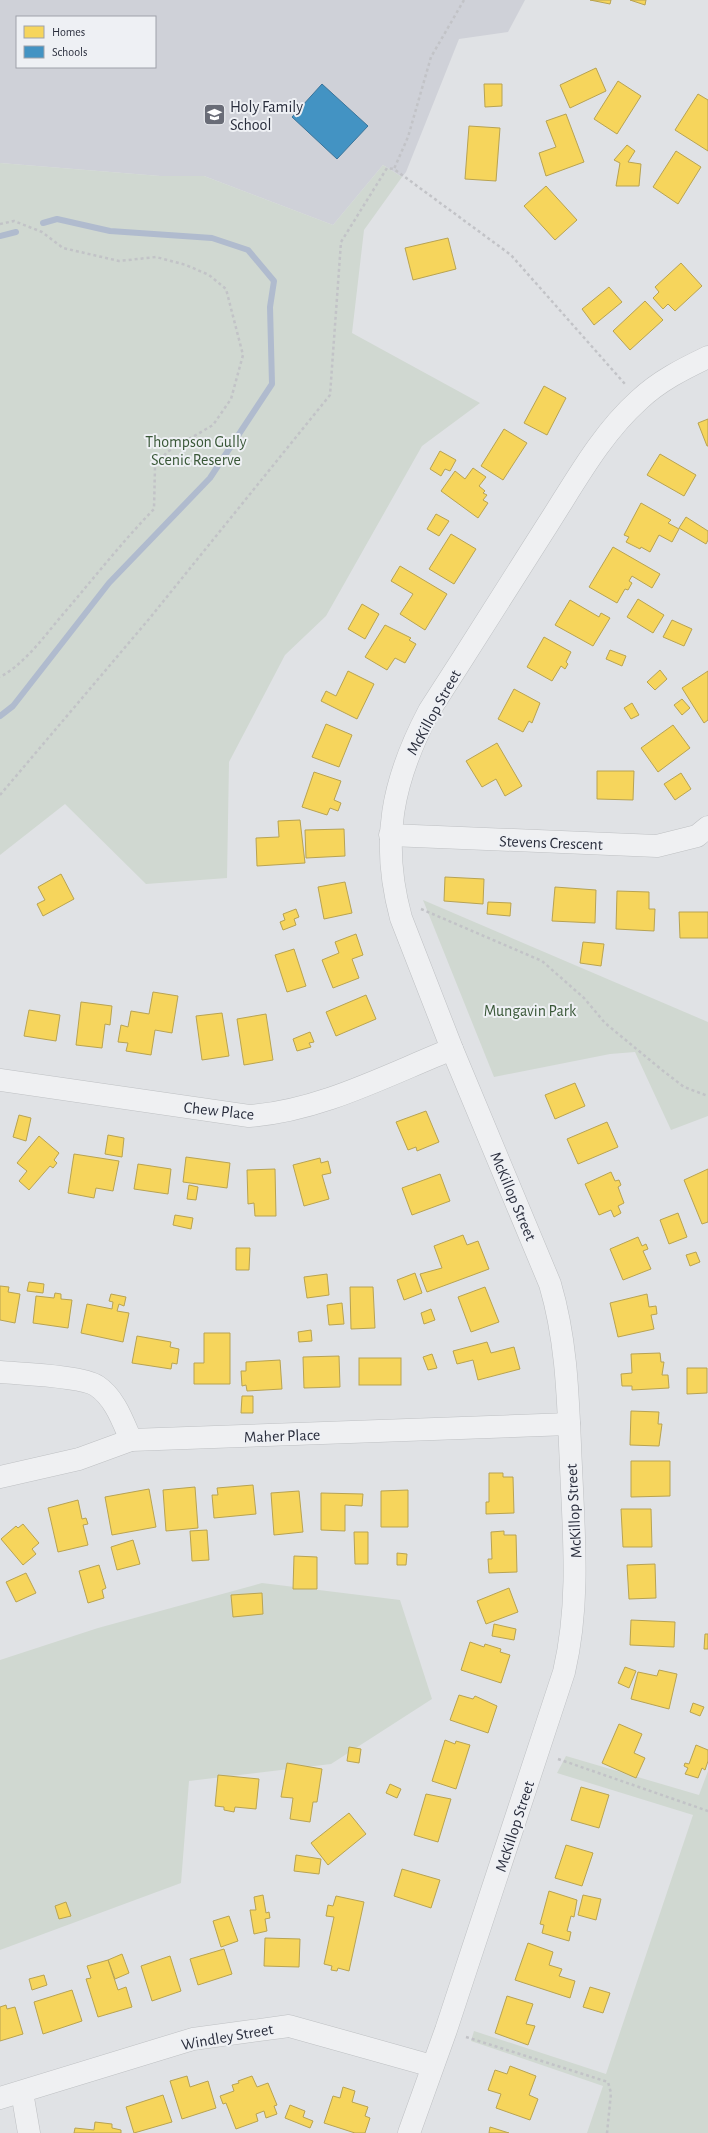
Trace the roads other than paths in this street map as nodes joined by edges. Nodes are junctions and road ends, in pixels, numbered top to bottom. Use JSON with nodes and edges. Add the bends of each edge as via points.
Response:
{"nodes":[{"id":1,"x":708,"y":357,"type":"edge"},
{"id":2,"x":708,"y":827,"type":"edge"},
{"id":3,"x":390,"y":835,"type":"junction"},
{"id":4,"x":452,"y":1049,"type":"junction"},
{"id":5,"x":0,"y":1080,"type":"edge"},
{"id":6,"x":0,"y":1372,"type":"edge"},
{"id":7,"x":569,"y":1424,"type":"junction"},
{"id":8,"x":131,"y":1440,"type":"junction"},
{"id":9,"x":0,"y":1476,"type":"edge"},
{"id":10,"x":432,"y":2066,"type":"junction"},
{"id":11,"x":22,"y":2092,"type":"junction"},
{"id":12,"x":0,"y":2098,"type":"edge"},
{"id":13,"x":29,"y":2133,"type":"edge"},
{"id":14,"x":410,"y":2133,"type":"edge"}],
"edges":[{"from":1,"to":3,"type":"street","name":"McKillop Street","via":[[672,375],[639,400],[616,423],[578,476],[429,711],[413,742],[401,774]]},
{"from":2,"to":3,"type":"street","name":"Stevens Crescent","via":[[697,836],[657,846]]},
{"from":3,"to":4,"type":"street","name":"McKillop Street","via":[[396,898],[409,940]]},
{"from":4,"to":5,"type":"street","name":"Chew Place","via":[[311,1106],[250,1116]]},
{"from":4,"to":7,"type":"street","name":"McKillop Street","via":[[550,1284],[564,1342]]},
{"from":6,"to":8,"type":"street","via":[[74,1379],[96,1385],[118,1411]]},
{"from":7,"to":8,"type":"street","name":"Maher Place"},
{"from":7,"to":10,"type":"street","name":"McKillop Street","via":[[575,1568],[571,1641],[539,1752]]},
{"from":8,"to":9,"type":"street","name":"Maher Place","via":[[79,1459]]},
{"from":10,"to":11,"type":"street","name":"Windley Street","via":[[289,2026],[193,2039]]},
{"from":10,"to":14,"type":"street","name":"McKillop Street"},
{"from":11,"to":12,"type":"street","name":"Windley Street"},
{"from":11,"to":13,"type":"street"}]}
